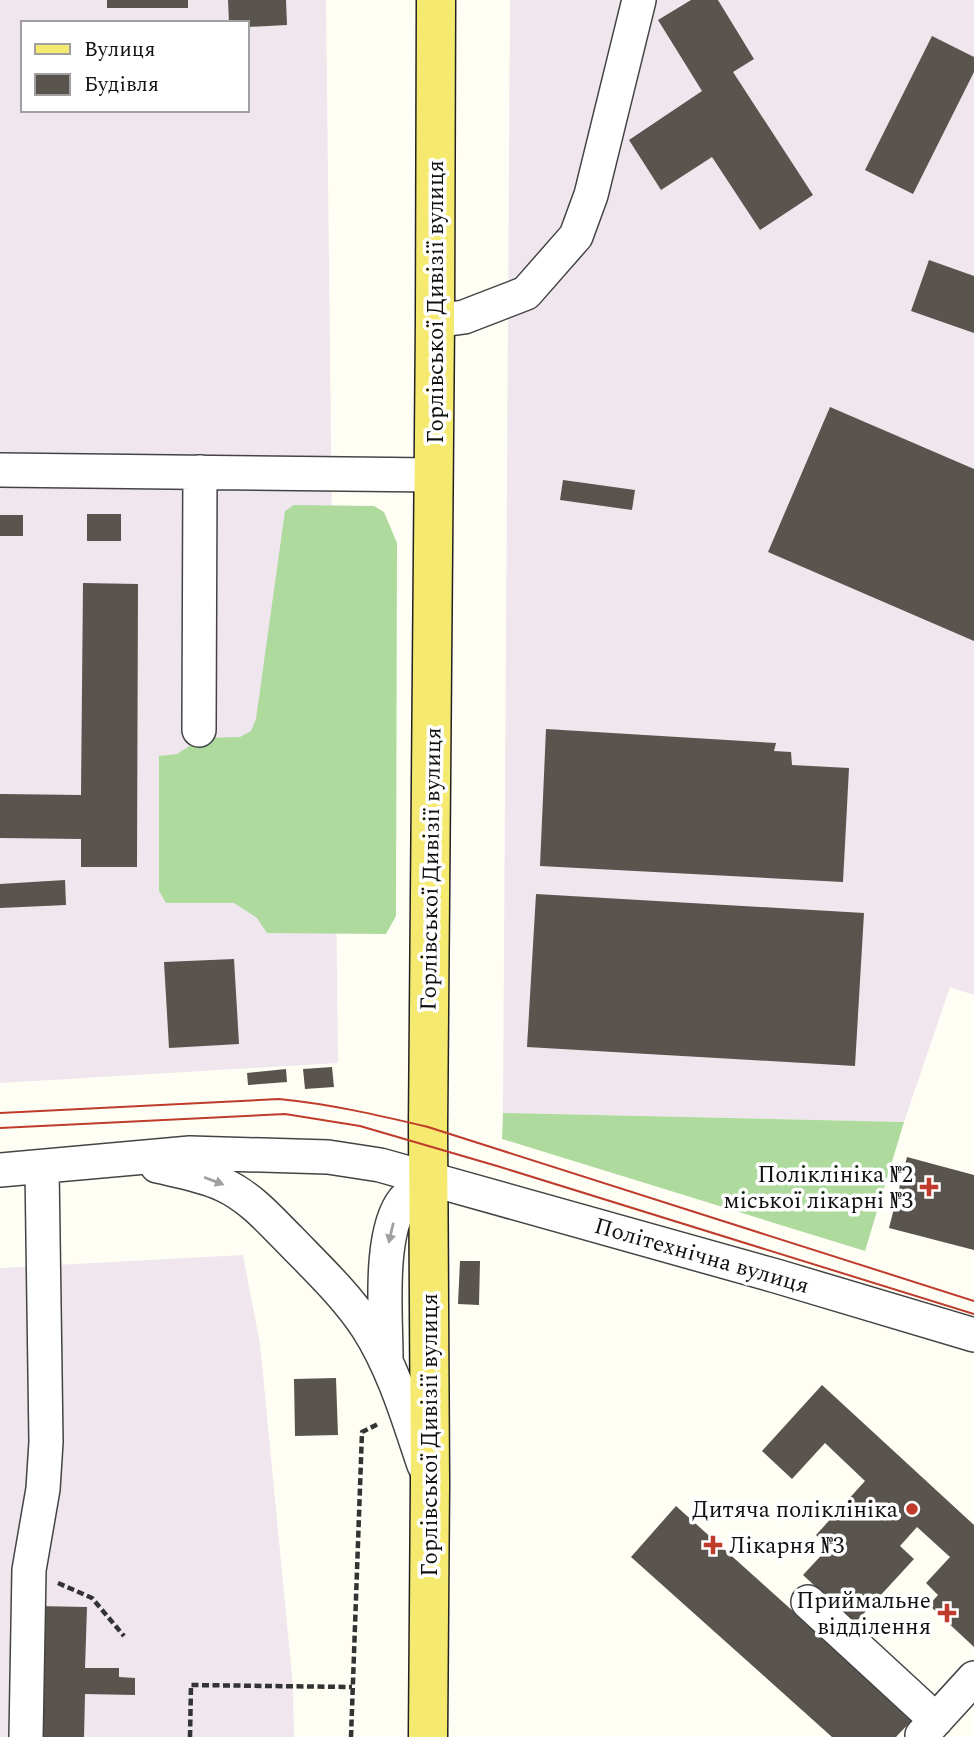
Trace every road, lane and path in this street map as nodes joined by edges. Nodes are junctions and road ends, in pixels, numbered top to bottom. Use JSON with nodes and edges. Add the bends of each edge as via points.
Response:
{"nodes":[{"id":1,"x":436,"y":0,"type":"edge"},
{"id":2,"x":639,"y":0,"type":"edge"},
{"id":3,"x":435,"y":321,"type":"junction"},
{"id":4,"x":0,"y":470,"type":"edge"},
{"id":5,"x":200,"y":472,"type":"junction"},
{"id":6,"x":434,"y":475,"type":"junction"},
{"id":7,"x":199,"y":730,"type":"dead end"},
{"id":8,"x":124,"y":1159,"type":"junction"},
{"id":9,"x":42,"y":1167,"type":"junction"},
{"id":10,"x":0,"y":1170,"type":"edge"},
{"id":11,"x":429,"y":1179,"type":"junction"},
{"id":12,"x":974,"y":1335,"type":"edge"},
{"id":13,"x":386,"y":1362,"type":"junction"},
{"id":14,"x":406,"y":1411,"type":"junction"},
{"id":15,"x":430,"y":1483,"type":"junction"},
{"id":16,"x":29,"y":1570,"type":"junction"},
{"id":17,"x":808,"y":1602,"type":"dead end"},
{"id":18,"x":124,"y":1636,"type":"dead end"},
{"id":19,"x":974,"y":1678,"type":"edge"},
{"id":20,"x":352,"y":1687,"type":"junction"},
{"id":21,"x":928,"y":1729,"type":"edge"},
{"id":22,"x":26,"y":1737,"type":"edge"},
{"id":23,"x":190,"y":1737,"type":"edge"},
{"id":24,"x":351,"y":1737,"type":"edge"},
{"id":25,"x":428,"y":1737,"type":"edge"}],
"edges":[{"from":1,"to":3,"type":"main road","name":"Горлівської Дивізії вулиця"},
{"from":2,"to":3,"type":"street","via":[[591,195],[576,236],[526,293],[464,317]]},
{"from":3,"to":6,"type":"main road","name":"Горлівської Дивізії вулиця"},
{"from":4,"to":5,"type":"street"},
{"from":5,"to":6,"type":"street"},
{"from":5,"to":7,"type":"street"},
{"from":6,"to":11,"type":"main road","name":"Горлівської Дивізії вулиця"},
{"from":8,"to":9,"type":"street","name":"Політехнічна вулиця"},
{"from":8,"to":11,"type":"street","name":"Політехнічна вулиця","via":[[190,1153],[328,1157]]},
{"from":8,"to":13,"type":"street","one_way":true,"via":[[198,1175],[225,1185],[255,1205],[339,1291]]},
{"from":9,"to":10,"type":"street","name":"Політехнічна вулиця"},
{"from":9,"to":16,"type":"street","via":[[46,1442]]},
{"from":11,"to":12,"type":"street","name":"Політехнічна вулиця"},
{"from":11,"to":13,"type":"street","one_way":true,"via":[[404,1201],[394,1220],[386,1258]]},
{"from":11,"to":15,"type":"main road","name":"Горлівської Дивізії вулиця"},
{"from":13,"to":14,"type":"street"},
{"from":14,"to":15,"type":"street"},
{"from":14,"to":20,"type":"path","via":[[362,1432]]},
{"from":15,"to":25,"type":"main road","name":"Горлівської Дивізії вулиця"},
{"from":16,"to":18,"type":"path","via":[[92,1598]]},
{"from":16,"to":22,"type":"street"},
{"from":17,"to":21,"type":"street"},
{"from":19,"to":21,"type":"street"},
{"from":20,"to":23,"type":"path","via":[[191,1685]]},
{"from":20,"to":24,"type":"path"}]}
